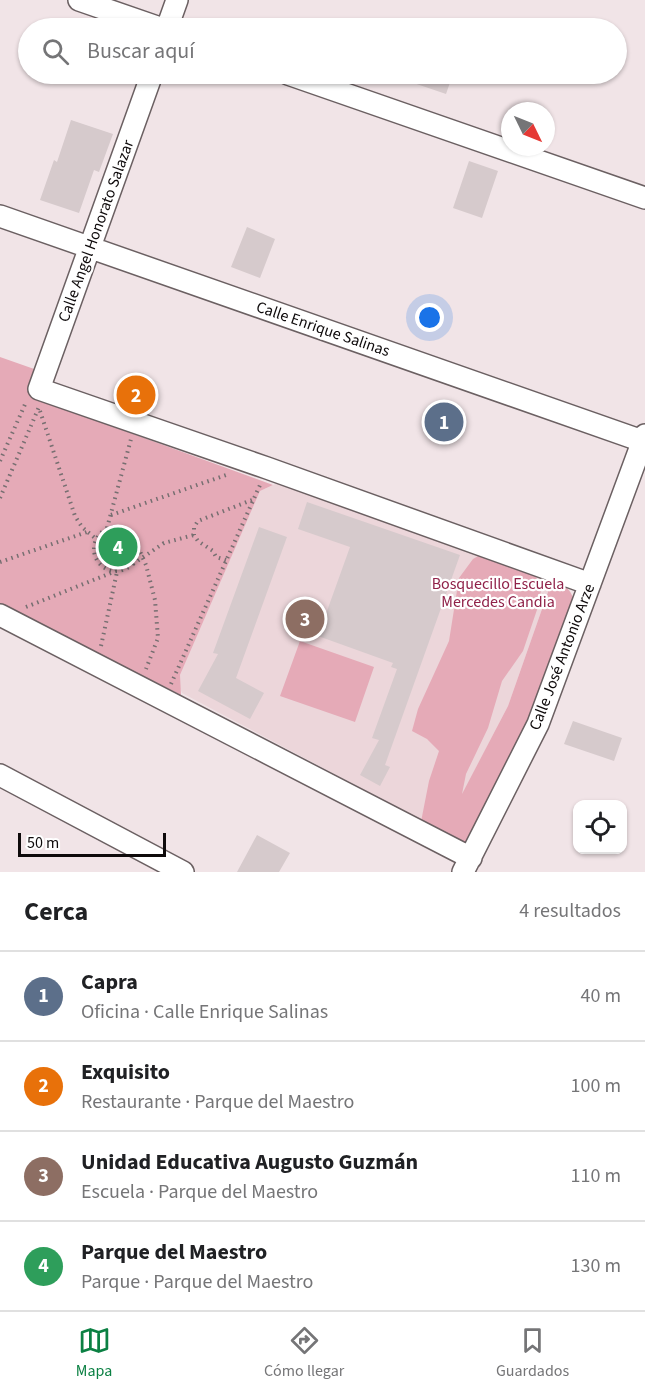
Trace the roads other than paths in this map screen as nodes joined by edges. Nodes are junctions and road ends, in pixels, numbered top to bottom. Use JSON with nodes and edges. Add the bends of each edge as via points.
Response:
{"nodes":[{"id":1,"x":79,"y":0,"type":"edge"},
{"id":2,"x":177,"y":0,"type":"edge"},
{"id":3,"x":131,"y":18,"type":"edge"},
{"id":4,"x":171,"y":18,"type":"edge"},
{"id":5,"x":148,"y":84,"type":"edge"},
{"id":6,"x":317,"y":84,"type":"edge"},
{"id":7,"x":645,"y":198,"type":"edge"},
{"id":8,"x":0,"y":216,"type":"edge"},
{"id":9,"x":90,"y":248,"type":"junction"},
{"id":10,"x":644,"y":440,"type":"edge"},
{"id":11,"x":590,"y":584,"type":"junction"},
{"id":12,"x":1,"y":615,"type":"edge"},
{"id":13,"x":0,"y":775,"type":"edge"},
{"id":14,"x":467,"y":865,"type":"edge"},
{"id":15,"x":183,"y":872,"type":"edge"}],
"edges":[{"from":1,"to":3,"type":"street"},
{"from":2,"to":4,"type":"street"},
{"from":5,"to":9,"type":"street","name":"Calle Angel Honorato Salazar"},
{"from":6,"to":7,"type":"street"},
{"from":8,"to":9,"type":"street","name":"Calle Enrique Salinas"},
{"from":9,"to":10,"type":"street","name":"Calle Enrique Salinas"},
{"from":9,"to":11,"type":"street","name":"Calle Angel Honorato Salazar","via":[[39,398],[136,423]]},
{"from":10,"to":11,"type":"street","name":"Calle José Antonio Arze"},
{"from":11,"to":14,"type":"street","name":"Calle José Antonio Arze","via":[[538,724]]},
{"from":12,"to":14,"type":"street"},
{"from":13,"to":15,"type":"street"}]}
